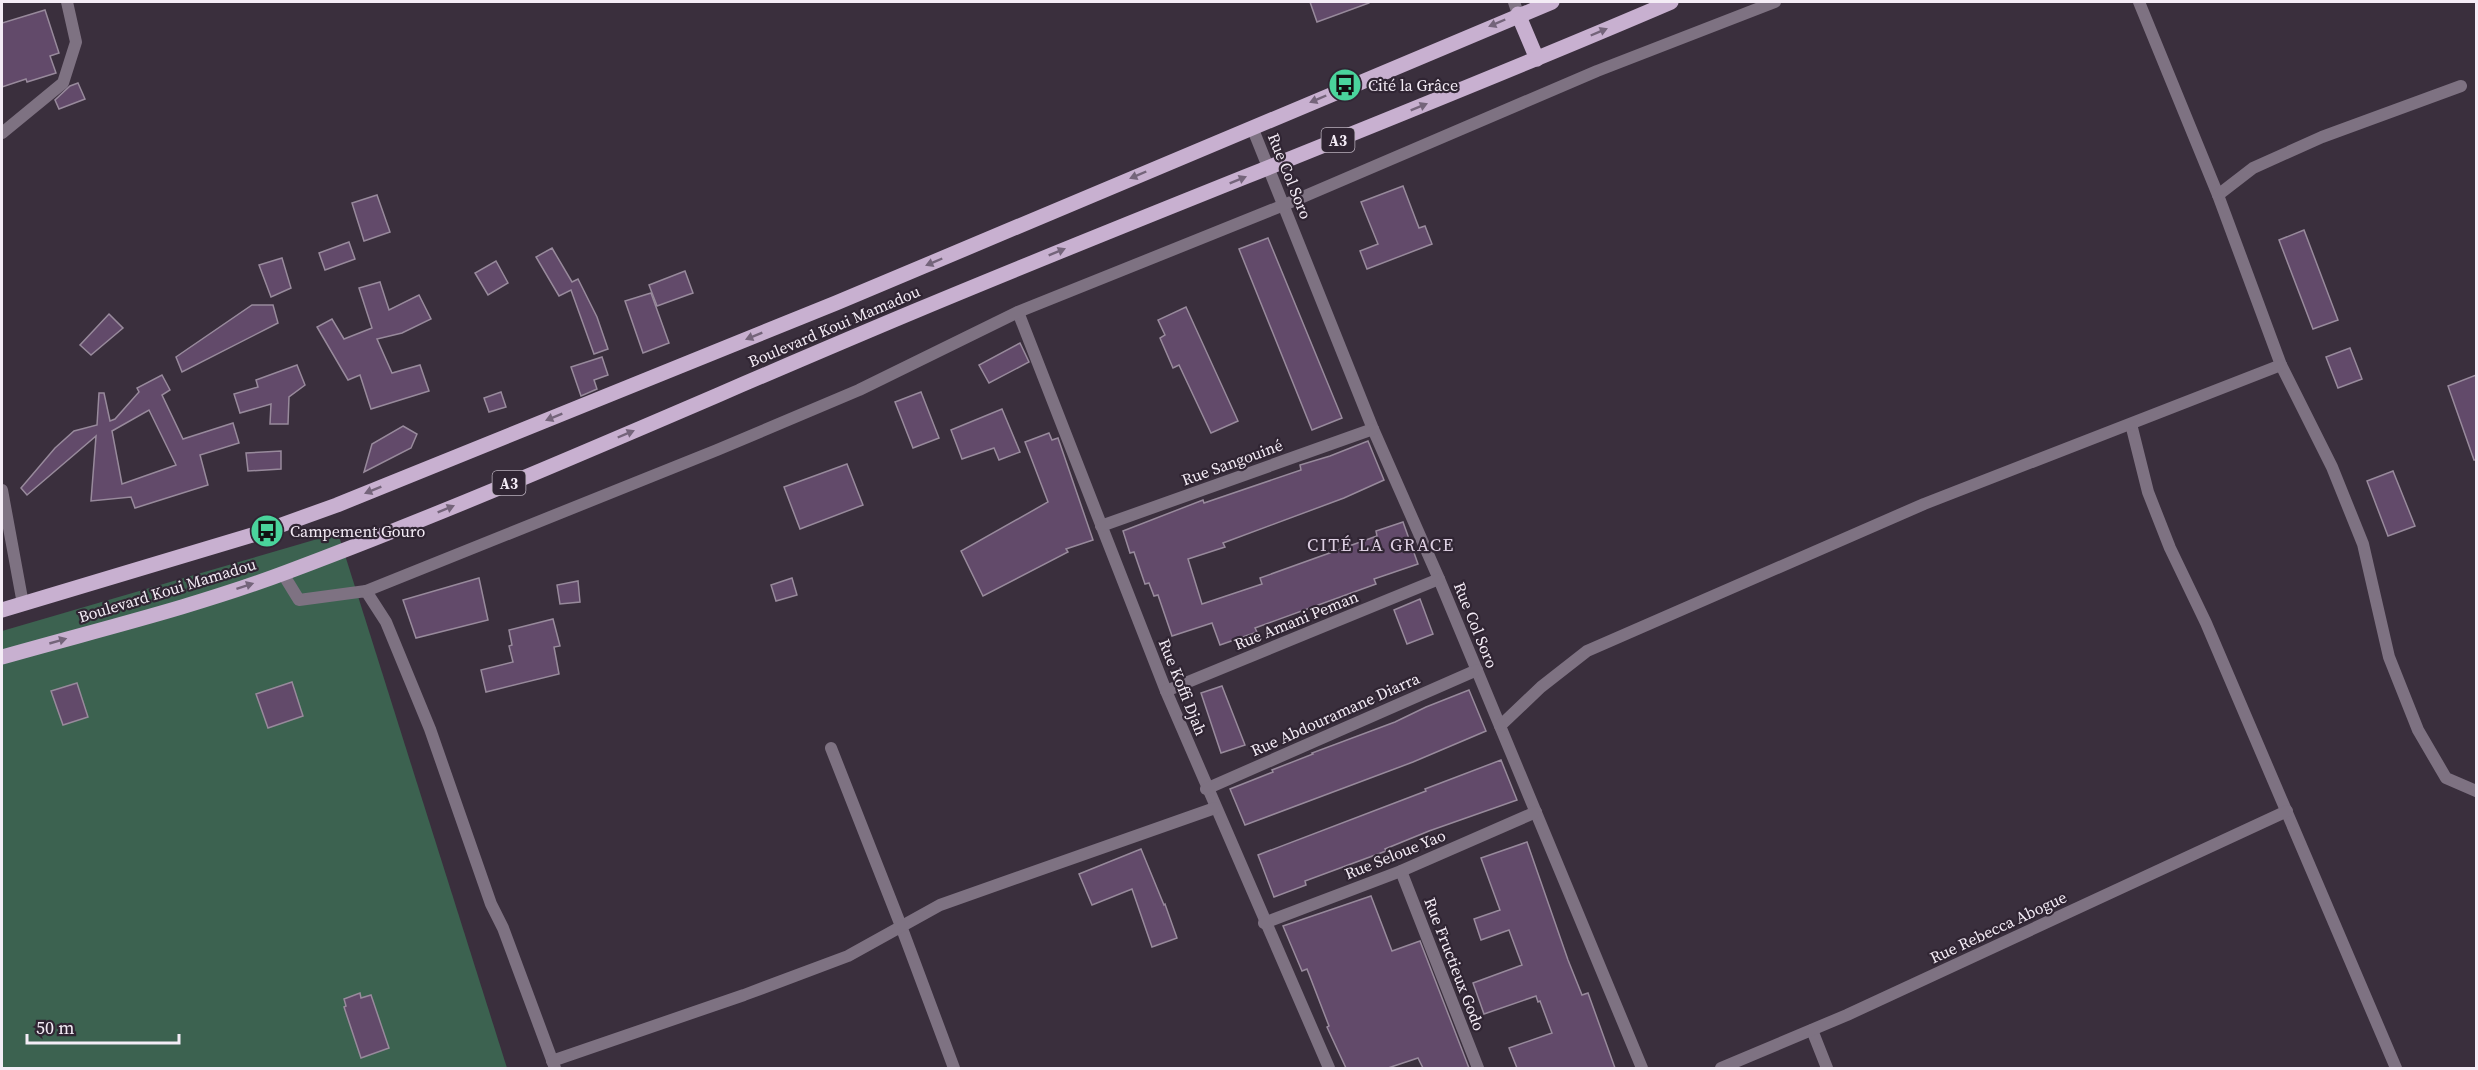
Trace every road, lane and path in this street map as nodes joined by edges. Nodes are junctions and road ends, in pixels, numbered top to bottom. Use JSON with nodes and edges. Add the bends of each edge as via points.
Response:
{"nodes":[{"id":1,"x":67,"y":2,"type":"edge"},
{"id":2,"x":1552,"y":2,"type":"edge"},
{"id":3,"x":1671,"y":2,"type":"edge"},
{"id":4,"x":1775,"y":2,"type":"edge"},
{"id":5,"x":2139,"y":2,"type":"edge"},
{"id":6,"x":1516,"y":8,"type":"edge"},
{"id":7,"x":1537,"y":59,"type":"junction"},
{"id":8,"x":2461,"y":86,"type":"dead end"},
{"id":9,"x":1252,"y":127,"type":"junction"},
{"id":10,"x":2,"y":133,"type":"edge"},
{"id":11,"x":1269,"y":167,"type":"junction"},
{"id":12,"x":2218,"y":195,"type":"junction"},
{"id":13,"x":1284,"y":205,"type":"junction"},
{"id":14,"x":1018,"y":312,"type":"junction"},
{"id":15,"x":2281,"y":365,"type":"junction"},
{"id":16,"x":2131,"y":424,"type":"junction"},
{"id":17,"x":1373,"y":429,"type":"junction"},
{"id":18,"x":2,"y":490,"type":"edge"},
{"id":19,"x":1101,"y":526,"type":"junction"},
{"id":20,"x":283,"y":573,"type":"junction"},
{"id":21,"x":1439,"y":579,"type":"junction"},
{"id":22,"x":366,"y":591,"type":"junction"},
{"id":23,"x":23,"y":604,"type":"junction"},
{"id":24,"x":2,"y":610,"type":"edge"},
{"id":25,"x":2,"y":657,"type":"edge"},
{"id":26,"x":1477,"y":670,"type":"junction"},
{"id":27,"x":1166,"y":691,"type":"junction"},
{"id":28,"x":1500,"y":726,"type":"junction"},
{"id":29,"x":831,"y":748,"type":"dead end"},
{"id":30,"x":1206,"y":789,"type":"junction"},
{"id":31,"x":2476,"y":790,"type":"edge"},
{"id":32,"x":1215,"y":808,"type":"junction"},
{"id":33,"x":2287,"y":811,"type":"junction"},
{"id":34,"x":1536,"y":812,"type":"junction"},
{"id":35,"x":1401,"y":871,"type":"junction"},
{"id":36,"x":1264,"y":923,"type":"junction"},
{"id":37,"x":902,"y":926,"type":"junction"},
{"id":38,"x":1812,"y":1030,"type":"junction"},
{"id":39,"x":553,"y":1065,"type":"edge"},
{"id":40,"x":954,"y":1068,"type":"edge"},
{"id":41,"x":1329,"y":1068,"type":"edge"},
{"id":42,"x":1478,"y":1068,"type":"edge"},
{"id":43,"x":1642,"y":1068,"type":"edge"},
{"id":44,"x":1721,"y":1068,"type":"edge"},
{"id":45,"x":1827,"y":1068,"type":"edge"},
{"id":46,"x":2396,"y":1068,"type":"edge"}],
"edges":[{"from":1,"to":10,"type":"street","via":[[76,42],[63,83]]},
{"from":2,"to":6,"type":"main road","name":"Boulevard Koui Mamadou"},
{"from":7,"to":3,"type":"main road","name":"Boulevard Koui Mamadou","number":"A3","one_way":true},
{"from":4,"to":13,"type":"street","via":[[1597,71]]},
{"from":5,"to":12,"type":"street"},
{"from":6,"to":7,"type":"main road"},
{"from":6,"to":9,"type":"main road","name":"Boulevard Koui Mamadou","one_way":true},
{"from":11,"to":7,"type":"main road","name":"Boulevard Koui Mamadou","number":"A3","one_way":true},
{"from":8,"to":12,"type":"street","via":[[2253,168]]},
{"from":9,"to":11,"type":"street","name":"Rue Col Soro"},
{"from":9,"to":23,"type":"main road","name":"Boulevard Koui Mamadou","one_way":true,"via":[[836,303],[337,505],[262,532]]},
{"from":11,"to":13,"type":"street","name":"Rue Col Soro"},
{"from":20,"to":11,"type":"main road","name":"Boulevard Koui Mamadou","number":"A3","one_way":true,"via":[[564,461],[1003,274]]},
{"from":12,"to":15,"type":"street"},
{"from":13,"to":14,"type":"street"},
{"from":13,"to":17,"type":"street","name":"Rue Col Soro"},
{"from":14,"to":19,"type":"street","name":"Rue Koffi Djah"},
{"from":14,"to":22,"type":"street","via":[[859,390]]},
{"from":15,"to":16,"type":"street"},
{"from":15,"to":31,"type":"street","via":[[2332,467],[2363,544],[2389,657],[2418,730],[2446,778]]},
{"from":16,"to":28,"type":"street","via":[[1924,504],[1587,651],[1540,687]]},
{"from":16,"to":33,"type":"street","via":[[2148,492],[2170,548]]},
{"from":17,"to":19,"type":"street","name":"Rue Sangouiné"},
{"from":17,"to":21,"type":"street","name":"Rue Col Soro"},
{"from":18,"to":23,"type":"street"},
{"from":19,"to":27,"type":"street","name":"Rue Koffi Djah"},
{"from":20,"to":22,"type":"street","via":[[299,600]]},
{"from":25,"to":20,"type":"main road","name":"Boulevard Koui Mamadou","number":"A3","one_way":true},
{"from":21,"to":26,"type":"street","name":"Rue Col Soro"},
{"from":21,"to":27,"type":"street","name":"Rue Amani Peman"},
{"from":22,"to":39,"type":"street","via":[[386,622],[430,729]]},
{"from":23,"to":24,"type":"main road","name":"Boulevard Koui Mamadou"},
{"from":26,"to":28,"type":"street","name":"Rue Col Soro"},
{"from":26,"to":30,"type":"street","name":"Rue Abdouramane Diarra"},
{"from":27,"to":30,"type":"street","name":"Rue Koffi Djah"},
{"from":28,"to":34,"type":"street","name":"Rue Col Soro"},
{"from":29,"to":37,"type":"street"},
{"from":30,"to":32,"type":"street","name":"Rue Koffi Djah"},
{"from":32,"to":36,"type":"street","name":"Rue Koffi Djah"},
{"from":32,"to":37,"type":"street","via":[[940,905]]},
{"from":33,"to":38,"type":"street","name":"Rue Rebecca Abogue"},
{"from":33,"to":46,"type":"street"},
{"from":34,"to":35,"type":"street","name":"Rue Seloue Yao"},
{"from":34,"to":43,"type":"street","name":"Rue Col Soro"},
{"from":35,"to":36,"type":"street","name":"Rue Seloue Yao"},
{"from":35,"to":42,"type":"street","name":"Rue Fructieux Godo"},
{"from":36,"to":41,"type":"street","name":"Rue Koffi Djah"},
{"from":37,"to":39,"type":"street","via":[[848,956]]},
{"from":37,"to":40,"type":"street"},
{"from":38,"to":44,"type":"street","name":"Rue Rebecca Abogue"},
{"from":38,"to":45,"type":"street"}]}
